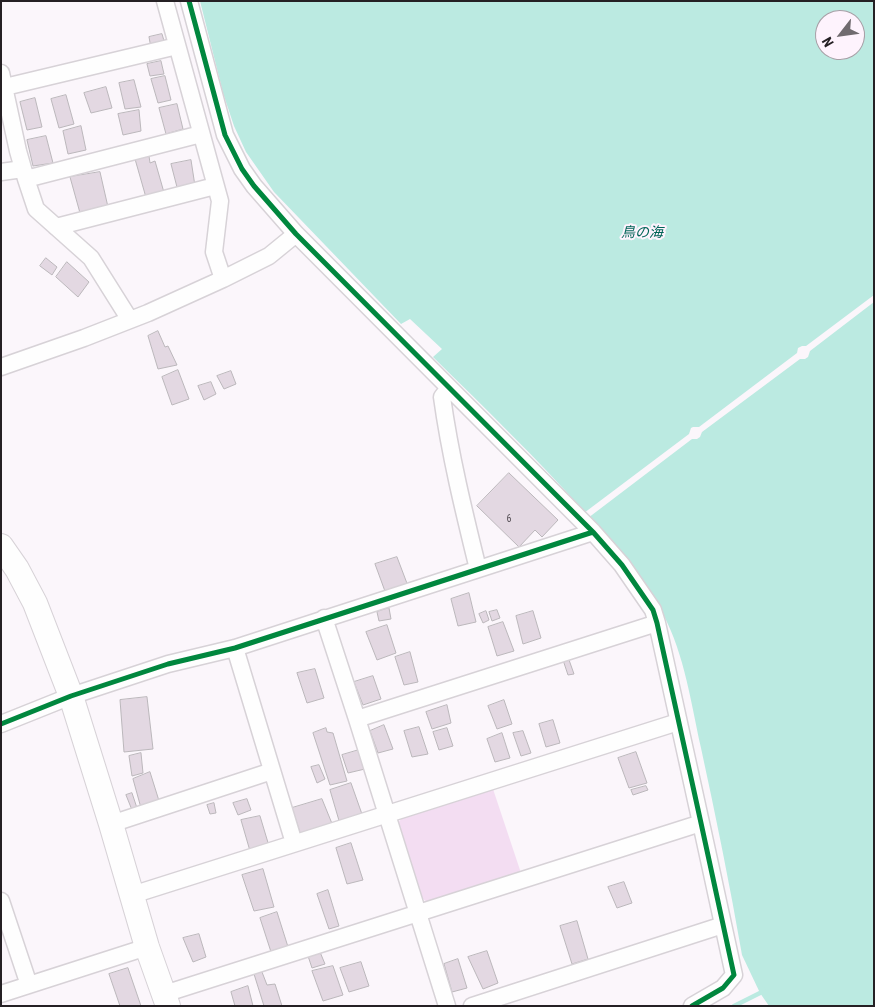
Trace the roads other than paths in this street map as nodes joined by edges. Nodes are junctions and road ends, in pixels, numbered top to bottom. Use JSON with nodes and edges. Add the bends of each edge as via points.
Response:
{"nodes":[{"id":1,"x":165,"y":1,"type":"edge"},
{"id":2,"x":189,"y":1,"type":"edge"},
{"id":3,"x":177,"y":46,"type":"junction"},
{"id":4,"x":3,"y":80,"type":"edge"},
{"id":5,"x":201,"y":134,"type":"junction"},
{"id":6,"x":1,"y":172,"type":"edge"},
{"id":7,"x":24,"y":174,"type":"junction"},
{"id":8,"x":216,"y":186,"type":"junction"},
{"id":9,"x":56,"y":227,"type":"junction"},
{"id":10,"x":296,"y":234,"type":"junction"},
{"id":11,"x":223,"y":280,"type":"junction"},
{"id":12,"x":130,"y":320,"type":"junction"},
{"id":13,"x":1,"y":367,"type":"edge"},
{"id":14,"x":449,"y":388,"type":"junction"},
{"id":15,"x":593,"y":532,"type":"junction"},
{"id":16,"x":1,"y":546,"type":"edge"},
{"id":17,"x":478,"y":569,"type":"junction"},
{"id":18,"x":324,"y":618,"type":"junction"},
{"id":19,"x":657,"y":623,"type":"junction"},
{"id":20,"x":235,"y":648,"type":"junction"},
{"id":21,"x":71,"y":696,"type":"junction"},
{"id":22,"x":357,"y":719,"type":"junction"},
{"id":23,"x":678,"y":722,"type":"junction"},
{"id":24,"x":1,"y":724,"type":"edge"},
{"id":25,"x":272,"y":770,"type":"junction"},
{"id":26,"x":387,"y":814,"type":"junction"},
{"id":27,"x":702,"y":823,"type":"junction"},
{"id":28,"x":111,"y":824,"type":"junction"},
{"id":29,"x":294,"y":843,"type":"junction"},
{"id":30,"x":132,"y":895,"type":"junction"},
{"id":31,"x":1,"y":901,"type":"edge"},
{"id":32,"x":419,"y":914,"type":"junction"},
{"id":33,"x":723,"y":925,"type":"junction"},
{"id":34,"x":148,"y":947,"type":"junction"},
{"id":35,"x":29,"y":985,"type":"junction"},
{"id":36,"x":1,"y":994,"type":"edge"},
{"id":37,"x":166,"y":1000,"type":"edge"},
{"id":38,"x":717,"y":1000,"type":"edge"},
{"id":39,"x":447,"y":1006,"type":"edge"},
{"id":40,"x":472,"y":1006,"type":"edge"},
{"id":41,"x":692,"y":1006,"type":"edge"}],
"edges":[{"from":1,"to":3,"type":"street"},
{"from":2,"to":10,"type":"street","via":[[225,135],[254,186]]},
{"from":3,"to":4,"type":"street"},
{"from":3,"to":5,"type":"street"},
{"from":4,"to":7,"type":"street"},
{"from":5,"to":7,"type":"street"},
{"from":5,"to":8,"type":"street"},
{"from":6,"to":7,"type":"street"},
{"from":7,"to":9,"type":"street","via":[[36,209]]},
{"from":8,"to":9,"type":"street"},
{"from":8,"to":11,"type":"street","via":[[220,201],[214,252]]},
{"from":9,"to":12,"type":"street","via":[[91,258]]},
{"from":10,"to":11,"type":"street","via":[[269,256]]},
{"from":10,"to":14,"type":"street"},
{"from":11,"to":12,"type":"street"},
{"from":12,"to":13,"type":"street"},
{"from":14,"to":15,"type":"street"},
{"from":14,"to":17,"type":"street","via":[[442,397],[446,428]]},
{"from":15,"to":17,"type":"street"},
{"from":15,"to":19,"type":"street","via":[[653,610]]},
{"from":16,"to":21,"type":"street","via":[[35,603]]},
{"from":17,"to":18,"type":"street"},
{"from":18,"to":20,"type":"street"},
{"from":18,"to":22,"type":"street"},
{"from":19,"to":22,"type":"street"},
{"from":19,"to":23,"type":"street"},
{"from":20,"to":21,"type":"street","via":[[168,664]]},
{"from":20,"to":25,"type":"street"},
{"from":21,"to":24,"type":"street"},
{"from":21,"to":28,"type":"street"},
{"from":22,"to":26,"type":"street"},
{"from":23,"to":26,"type":"street"},
{"from":23,"to":27,"type":"street"},
{"from":25,"to":28,"type":"street"},
{"from":25,"to":29,"type":"street"},
{"from":26,"to":29,"type":"street"},
{"from":26,"to":32,"type":"street"},
{"from":27,"to":32,"type":"street"},
{"from":27,"to":33,"type":"street"},
{"from":28,"to":30,"type":"street"},
{"from":29,"to":30,"type":"street"},
{"from":30,"to":34,"type":"street"},
{"from":31,"to":35,"type":"street"},
{"from":32,"to":37,"type":"street"},
{"from":32,"to":39,"type":"street"},
{"from":33,"to":38,"type":"street","via":[[734,975]]},
{"from":33,"to":40,"type":"street"},
{"from":34,"to":35,"type":"street"},
{"from":34,"to":37,"type":"street"},
{"from":35,"to":36,"type":"street"},
{"from":38,"to":41,"type":"street"}]}
